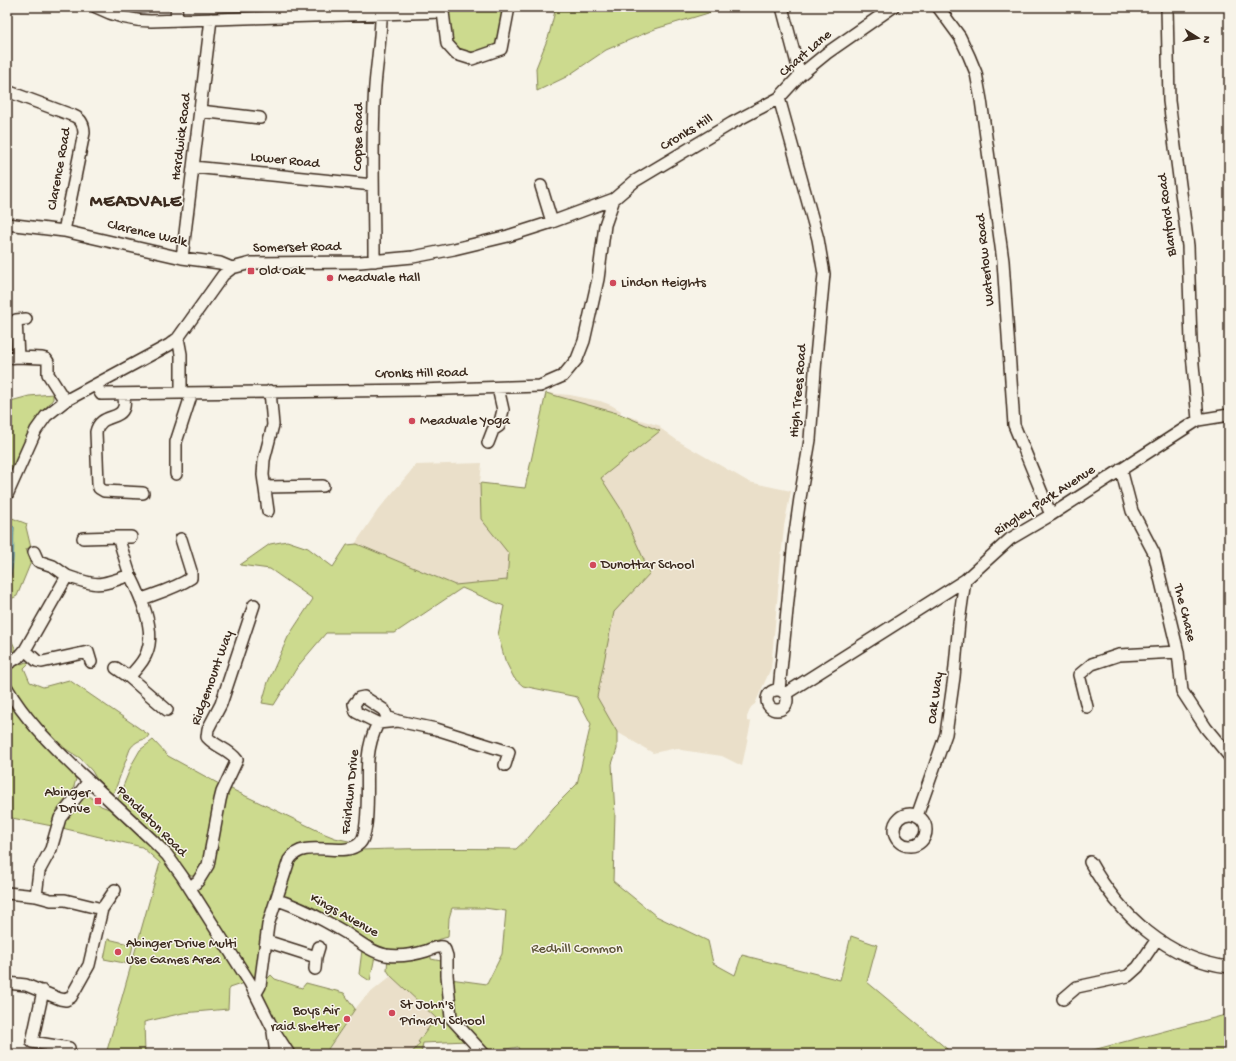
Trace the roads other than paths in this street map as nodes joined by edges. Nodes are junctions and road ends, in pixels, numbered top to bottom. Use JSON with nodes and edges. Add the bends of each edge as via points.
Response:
{"nodes":[{"id":1,"x":96,"y":7,"type":"edge"},
{"id":2,"x":176,"y":7,"type":"edge"},
{"id":3,"x":509,"y":7,"type":"edge"},
{"id":4,"x":782,"y":7,"type":"edge"},
{"id":5,"x":893,"y":7,"type":"edge"},
{"id":6,"x":938,"y":7,"type":"edge"},
{"id":7,"x":1167,"y":7,"type":"edge"},
{"id":8,"x":443,"y":9,"type":"edge"},
{"id":9,"x":381,"y":10,"type":"edge"},
{"id":10,"x":324,"y":11,"type":"edge"},
{"id":11,"x":211,"y":19,"type":"junction"},
{"id":12,"x":177,"y":20,"type":"junction"},
{"id":13,"x":800,"y":75,"type":"junction"},
{"id":14,"x":7,"y":91,"type":"edge"},
{"id":15,"x":780,"y":98,"type":"junction"},
{"id":16,"x":200,"y":111,"type":"junction"},
{"id":17,"x":260,"y":118,"type":"dead end"},
{"id":18,"x":193,"y":167,"type":"junction"},
{"id":19,"x":373,"y":185,"type":"junction"},
{"id":20,"x":541,"y":186,"type":"dead end"},
{"id":21,"x":614,"y":199,"type":"junction"},
{"id":22,"x":552,"y":222,"type":"junction"},
{"id":23,"x":7,"y":224,"type":"edge"},
{"id":24,"x":64,"y":230,"type":"junction"},
{"id":25,"x":182,"y":258,"type":"junction"},
{"id":26,"x":375,"y":261,"type":"junction"},
{"id":27,"x":232,"y":268,"type":"junction"},
{"id":28,"x":26,"y":319,"type":"dead end"},
{"id":29,"x":178,"y":338,"type":"junction"},
{"id":30,"x":13,"y":357,"type":"edge"},
{"id":31,"x":96,"y":385,"type":"junction"},
{"id":32,"x":498,"y":388,"type":"junction"},
{"id":33,"x":270,"y":391,"type":"junction"},
{"id":34,"x":186,"y":393,"type":"junction"},
{"id":35,"x":124,"y":394,"type":"junction"},
{"id":36,"x":65,"y":401,"type":"junction"},
{"id":37,"x":1229,"y":416,"type":"edge"},
{"id":38,"x":1198,"y":420,"type":"junction"},
{"id":39,"x":488,"y":443,"type":"dead end"},
{"id":40,"x":1121,"y":469,"type":"junction"},
{"id":41,"x":176,"y":474,"type":"dead end"},
{"id":42,"x":265,"y":486,"type":"junction"},
{"id":43,"x":323,"y":486,"type":"dead end"},
{"id":44,"x":143,"y":493,"type":"dead end"},
{"id":45,"x":7,"y":495,"type":"edge"},
{"id":46,"x":268,"y":511,"type":"dead end"},
{"id":47,"x":1051,"y":515,"type":"junction"},
{"id":48,"x":118,"y":536,"type":"junction"},
{"id":49,"x":132,"y":537,"type":"dead end"},
{"id":50,"x":83,"y":538,"type":"dead end"},
{"id":51,"x":181,"y":539,"type":"dead end"},
{"id":52,"x":34,"y":552,"type":"dead end"},
{"id":53,"x":130,"y":575,"type":"junction"},
{"id":54,"x":67,"y":576,"type":"junction"},
{"id":55,"x":965,"y":580,"type":"junction"},
{"id":56,"x":142,"y":599,"type":"junction"},
{"id":57,"x":254,"y":605,"type":"dead end"},
{"id":58,"x":25,"y":650,"type":"junction"},
{"id":59,"x":89,"y":652,"type":"dead end"},
{"id":60,"x":1178,"y":652,"type":"junction"},
{"id":61,"x":7,"y":664,"type":"edge"},
{"id":62,"x":116,"y":668,"type":"dead end"},
{"id":63,"x":129,"y":678,"type":"junction"},
{"id":64,"x":7,"y":688,"type":"edge"},
{"id":65,"x":782,"y":692,"type":"joint"},
{"id":66,"x":1087,"y":707,"type":"dead end"},
{"id":67,"x":167,"y":710,"type":"dead end"},
{"id":68,"x":398,"y":721,"type":"junction"},
{"id":69,"x":378,"y":723,"type":"junction"},
{"id":70,"x":1229,"y":756,"type":"edge"},
{"id":71,"x":505,"y":765,"type":"dead end"},
{"id":72,"x":88,"y":780,"type":"junction"},
{"id":73,"x":917,"y":816,"type":"dead end"},
{"id":74,"x":1090,"y":862,"type":"dead end"},
{"id":75,"x":190,"y":888,"type":"junction"},
{"id":76,"x":114,"y":890,"type":"dead end"},
{"id":77,"x":7,"y":893,"type":"edge"},
{"id":78,"x":36,"y":896,"type":"junction"},
{"id":79,"x":277,"y":900,"type":"junction"},
{"id":80,"x":102,"y":909,"type":"junction"},
{"id":81,"x":1157,"y":939,"type":"junction"},
{"id":82,"x":266,"y":942,"type":"junction"},
{"id":83,"x":1229,"y":967,"type":"edge"},
{"id":84,"x":315,"y":969,"type":"dead end"},
{"id":85,"x":7,"y":983,"type":"edge"},
{"id":86,"x":43,"y":992,"type":"junction"},
{"id":87,"x":256,"y":993,"type":"junction"},
{"id":88,"x":1063,"y":999,"type":"dead end"},
{"id":89,"x":273,"y":1029,"type":"junction"},
{"id":90,"x":70,"y":1048,"type":"dead end"},
{"id":91,"x":276,"y":1054,"type":"edge"},
{"id":92,"x":289,"y":1054,"type":"edge"},
{"id":93,"x":484,"y":1054,"type":"edge"}],
"edges":[{"from":1,"to":12,"type":"street","via":[[128,19]]},
{"from":2,"to":12,"type":"street"},
{"from":3,"to":8,"type":"street","via":[[501,49],[472,59],[456,54],[448,44]]},
{"from":4,"to":13,"type":"street"},
{"from":5,"to":13,"type":"street","name":"Chart Lane"},
{"from":6,"to":47,"type":"street","name":"Waterlow Road","via":[[960,37],[976,73],[1003,261],[1014,425]]},
{"from":7,"to":38,"type":"street","name":"Blanford Road","via":[[1169,101],[1188,246],[1191,342]]},
{"from":8,"to":9,"type":"street"},
{"from":9,"to":10,"type":"street"},
{"from":9,"to":19,"type":"street","name":"Copse Road","via":[[375,87]]},
{"from":10,"to":11,"type":"street"},
{"from":11,"to":12,"type":"street"},
{"from":11,"to":16,"type":"street","name":"Hardwick Road"},
{"from":13,"to":15,"type":"street","name":"Chart Lane"},
{"from":14,"to":24,"type":"street","name":"Clarence Road","via":[[74,116],[84,126]]},
{"from":15,"to":21,"type":"street","name":"Cronks Hill","via":[[732,123],[635,181]]},
{"from":15,"to":65,"type":"street","name":"High Trees Road","via":[[818,239],[824,274],[810,440],[794,540]]},
{"from":16,"to":17,"type":"street"},
{"from":16,"to":18,"type":"street","name":"Hardwick Road"},
{"from":18,"to":19,"type":"street","name":"Lower Road"},
{"from":18,"to":25,"type":"street","name":"Hardwick Road"},
{"from":19,"to":26,"type":"street","name":"Copse Road"},
{"from":20,"to":22,"type":"street"},
{"from":21,"to":22,"type":"street","name":"Somerset Road"},
{"from":21,"to":32,"type":"street","name":"Cronks Hill Road","via":[[605,225],[598,279],[584,341],[577,360],[563,376],[540,386]]},
{"from":22,"to":26,"type":"street","name":"Somerset Road","via":[[454,249]]},
{"from":23,"to":24,"type":"street","name":"Clarence Walk"},
{"from":24,"to":25,"type":"street","name":"Clarence Walk"},
{"from":25,"to":27,"type":"street","name":"Clarence Walk","via":[[220,263]]},
{"from":26,"to":27,"type":"street","name":"Somerset Road","via":[[251,263]]},
{"from":27,"to":29,"type":"street","via":[[223,275]]},
{"from":28,"to":30,"type":"street","via":[[16,320]]},
{"from":29,"to":31,"type":"street","via":[[169,346]]},
{"from":29,"to":34,"type":"street"},
{"from":30,"to":36,"type":"street","via":[[46,359],[48,374]]},
{"from":31,"to":35,"type":"street","name":"Cronks Hill Road","via":[[101,394]]},
{"from":31,"to":36,"type":"street"},
{"from":32,"to":33,"type":"street","name":"Cronks Hill Road"},
{"from":32,"to":39,"type":"street","via":[[503,410],[499,426],[493,430]]},
{"from":33,"to":34,"type":"street","name":"Cronks Hill Road"},
{"from":33,"to":42,"type":"street","via":[[272,425],[264,460]]},
{"from":34,"to":35,"type":"street","name":"Cronks Hill Road"},
{"from":34,"to":41,"type":"street","via":[[190,399],[176,442]]},
{"from":35,"to":44,"type":"street","via":[[122,411],[104,419],[97,427],[98,484],[104,490]]},
{"from":36,"to":45,"type":"street","via":[[46,416],[36,430]]},
{"from":37,"to":38,"type":"street","name":"Ringley Park Avenue"},
{"from":38,"to":40,"type":"street","name":"Ringley Park Avenue"},
{"from":40,"to":47,"type":"street","name":"Ringley Park Avenue"},
{"from":40,"to":60,"type":"street","name":"The Chase","via":[[1132,511],[1154,553]]},
{"from":42,"to":43,"type":"street"},
{"from":42,"to":46,"type":"street"},
{"from":47,"to":55,"type":"street","name":"Ringley Park Avenue","via":[[1010,538]]},
{"from":48,"to":49,"type":"street"},
{"from":48,"to":50,"type":"street"},
{"from":48,"to":53,"type":"street"},
{"from":51,"to":56,"type":"street","via":[[191,578]]},
{"from":52,"to":54,"type":"street","via":[[38,562],[52,566]]},
{"from":53,"to":54,"type":"street","via":[[104,584],[87,583]]},
{"from":53,"to":56,"type":"street"},
{"from":54,"to":58,"type":"street"},
{"from":55,"to":65,"type":"street","name":"Ringley Park Avenue"},
{"from":55,"to":73,"type":"street","name":"Oak Way","via":[[946,734]]},
{"from":56,"to":63,"type":"street","via":[[149,627],[149,645],[143,660]]},
{"from":57,"to":75,"type":"street","name":"Ridgemount Way","via":[[221,704],[208,729],[207,737],[214,744],[232,753],[236,760],[222,792],[208,865]]},
{"from":58,"to":59,"type":"street","via":[[37,662]]},
{"from":58,"to":61,"type":"street"},
{"from":60,"to":66,"type":"street","via":[[1119,655],[1092,664],[1079,675]]},
{"from":60,"to":70,"type":"street","name":"The Chase","via":[[1182,691],[1206,728]]},
{"from":62,"to":63,"type":"street"},
{"from":63,"to":67,"type":"street"},
{"from":64,"to":72,"type":"street","name":"Pendleton Road","via":[[33,725]]},
{"from":68,"to":69,"type":"street"},
{"from":68,"to":69,"type":"street","via":[[387,716],[384,710],[364,697],[359,698],[354,704],[356,712]]},
{"from":68,"to":71,"type":"street","via":[[511,749]]},
{"from":69,"to":79,"type":"street","name":"Fairlawn Drive","via":[[368,757],[367,810],[362,842],[346,849],[324,848],[292,854]]},
{"from":72,"to":75,"type":"street","name":"Pendleton Road","via":[[162,851]]},
{"from":72,"to":78,"type":"street","via":[[60,818],[51,849],[40,871]]},
{"from":74,"to":81,"type":"street","via":[[1117,902]]},
{"from":75,"to":87,"type":"street","name":"Pendleton Road"},
{"from":76,"to":80,"type":"street"},
{"from":77,"to":78,"type":"street"},
{"from":78,"to":80,"type":"street"},
{"from":79,"to":82,"type":"street","name":"Fairlawn Drive","via":[[268,925]]},
{"from":79,"to":93,"type":"street","name":"Kings Avenue","via":[[308,912],[360,944],[384,954],[398,956],[443,947],[451,1018]]},
{"from":80,"to":86,"type":"street","via":[[89,965],[71,998],[60,999]]},
{"from":81,"to":83,"type":"street","via":[[1183,955]]},
{"from":81,"to":88,"type":"street","via":[[1128,976],[1077,987]]},
{"from":82,"to":84,"type":"street","via":[[318,952]]},
{"from":82,"to":87,"type":"street","name":"Fairlawn Drive","via":[[260,986]]},
{"from":85,"to":86,"type":"street","via":[[26,985]]},
{"from":86,"to":90,"type":"street","via":[[32,1042]]},
{"from":87,"to":89,"type":"street","name":"Pendleton Road"},
{"from":89,"to":91,"type":"street"},
{"from":89,"to":92,"type":"street","name":"Pendleton Road"}]}
